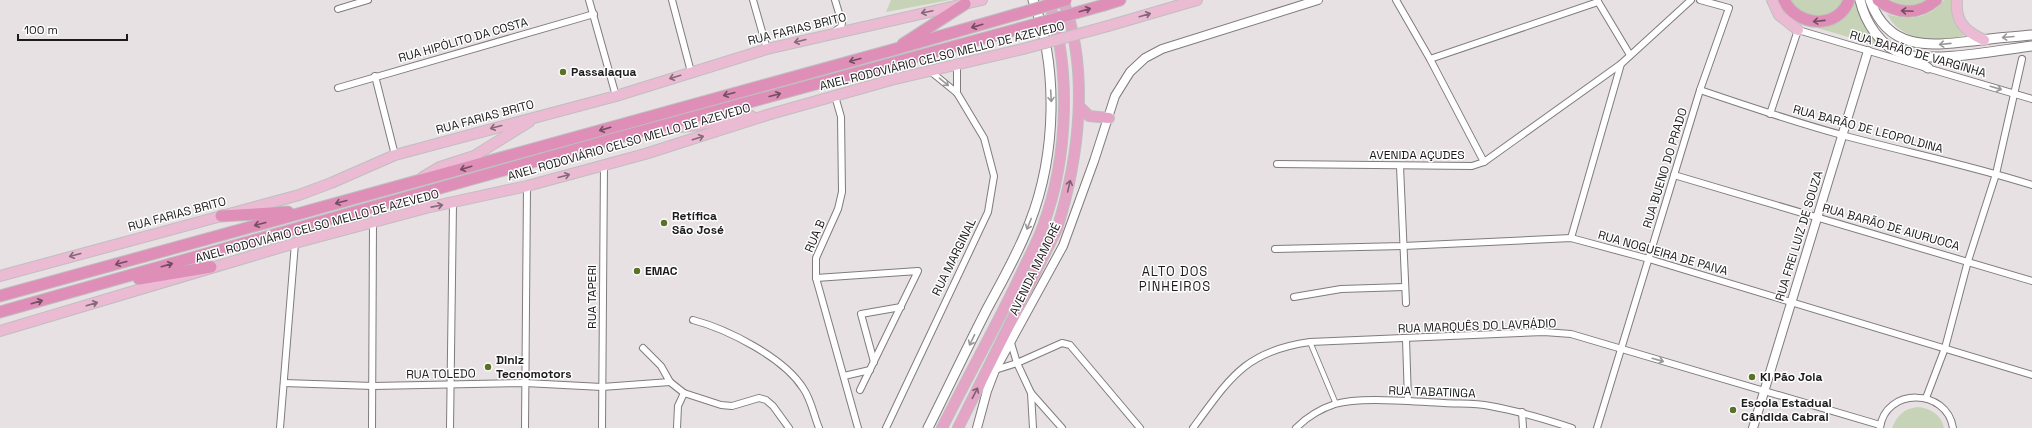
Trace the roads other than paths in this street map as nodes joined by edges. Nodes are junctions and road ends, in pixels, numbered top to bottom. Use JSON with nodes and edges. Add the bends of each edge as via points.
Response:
{"nodes":[{"id":1,"x":368,"y":0,"type":"edge"},
{"id":2,"x":589,"y":0,"type":"edge"},
{"id":3,"x":672,"y":0,"type":"edge"},
{"id":4,"x":753,"y":0,"type":"edge"},
{"id":5,"x":835,"y":0,"type":"edge"},
{"id":6,"x":982,"y":0,"type":"edge"},
{"id":7,"x":1034,"y":0,"type":"edge"},
{"id":8,"x":1048,"y":0,"type":"edge"},
{"id":9,"x":1062,"y":0,"type":"edge"},
{"id":10,"x":1066,"y":0,"type":"edge"},
{"id":11,"x":1120,"y":0,"type":"edge"},
{"id":12,"x":1197,"y":0,"type":"edge"},
{"id":13,"x":1318,"y":0,"type":"edge"},
{"id":14,"x":1396,"y":0,"type":"edge"},
{"id":15,"x":1691,"y":0,"type":"edge"},
{"id":16,"x":1700,"y":0,"type":"edge"},
{"id":17,"x":1772,"y":0,"type":"edge"},
{"id":18,"x":1784,"y":0,"type":"edge"},
{"id":19,"x":1849,"y":0,"type":"edge"},
{"id":20,"x":1860,"y":0,"type":"edge"},
{"id":21,"x":1870,"y":0,"type":"edge"},
{"id":22,"x":1878,"y":0,"type":"edge"},
{"id":23,"x":1936,"y":0,"type":"edge"},
{"id":24,"x":1957,"y":0,"type":"edge"},
{"id":25,"x":1598,"y":1,"type":"edge"},
{"id":26,"x":965,"y":4,"type":"junction"},
{"id":27,"x":338,"y":9,"type":"dead end"},
{"id":28,"x":594,"y":14,"type":"junction"},
{"id":29,"x":1798,"y":30,"type":"junction"},
{"id":30,"x":833,"y":33,"type":"junction"},
{"id":31,"x":2032,"y":35,"type":"edge"},
{"id":32,"x":1984,"y":40,"type":"junction"},
{"id":33,"x":2032,"y":46,"type":"edge"},
{"id":34,"x":767,"y":49,"type":"junction"},
{"id":35,"x":892,"y":50,"type":"junction"},
{"id":36,"x":1868,"y":51,"type":"junction"},
{"id":37,"x":1630,"y":55,"type":"junction"},
{"id":38,"x":1909,"y":55,"type":"junction"},
{"id":39,"x":1430,"y":59,"type":"junction"},
{"id":40,"x":2022,"y":60,"type":"dead end"},
{"id":41,"x":1621,"y":64,"type":"junction"},
{"id":42,"x":957,"y":65,"type":"junction"},
{"id":43,"x":1928,"y":68,"type":"junction"},
{"id":44,"x":930,"y":71,"type":"junction"},
{"id":45,"x":691,"y":72,"type":"junction"},
{"id":46,"x":375,"y":76,"type":"junction"},
{"id":47,"x":338,"y":88,"type":"dead end"},
{"id":48,"x":1700,"y":90,"type":"junction"},
{"id":49,"x":957,"y":93,"type":"junction"},
{"id":50,"x":2015,"y":94,"type":"junction"},
{"id":51,"x":616,"y":96,"type":"junction"},
{"id":52,"x":835,"y":96,"type":"junction"},
{"id":53,"x":2032,"y":99,"type":"edge"},
{"id":54,"x":1079,"y":106,"type":"junction"},
{"id":55,"x":1770,"y":114,"type":"junction"},
{"id":56,"x":543,"y":115,"type":"junction"},
{"id":57,"x":767,"y":115,"type":"junction"},
{"id":58,"x":1109,"y":118,"type":"junction"},
{"id":59,"x":656,"y":128,"type":"junction"},
{"id":60,"x":1842,"y":135,"type":"junction"},
{"id":61,"x":395,"y":154,"type":"junction"},
{"id":62,"x":1484,"y":162,"type":"junction"},
{"id":63,"x":1277,"y":164,"type":"dead end"},
{"id":64,"x":604,"y":165,"type":"junction"},
{"id":65,"x":1400,"y":166,"type":"junction"},
{"id":66,"x":1996,"y":174,"type":"junction"},
{"id":67,"x":1674,"y":175,"type":"junction"},
{"id":68,"x":415,"y":182,"type":"junction"},
{"id":69,"x":2032,"y":185,"type":"edge"},
{"id":70,"x":527,"y":186,"type":"junction"},
{"id":71,"x":452,"y":203,"type":"junction"},
{"id":72,"x":311,"y":210,"type":"junction"},
{"id":73,"x":221,"y":216,"type":"junction"},
{"id":74,"x":1817,"y":217,"type":"junction"},
{"id":75,"x":373,"y":222,"type":"junction"},
{"id":76,"x":1571,"y":238,"type":"junction"},
{"id":77,"x":295,"y":243,"type":"junction"},
{"id":78,"x":1403,"y":246,"type":"junction"},
{"id":79,"x":1275,"y":249,"type":"dead end"},
{"id":80,"x":1649,"y":259,"type":"junction"},
{"id":81,"x":1968,"y":261,"type":"junction"},
{"id":82,"x":211,"y":267,"type":"junction"},
{"id":83,"x":0,"y":276,"type":"edge"},
{"id":84,"x":816,"y":278,"type":"junction"},
{"id":85,"x":2032,"y":281,"type":"edge"},
{"id":86,"x":102,"y":283,"type":"junction"},
{"id":87,"x":1404,"y":287,"type":"junction"},
{"id":88,"x":0,"y":296,"type":"edge"},
{"id":89,"x":1294,"y":297,"type":"dead end"},
{"id":90,"x":1792,"y":302,"type":"junction"},
{"id":91,"x":1406,"y":303,"type":"dead end"},
{"id":92,"x":900,"y":307,"type":"junction"},
{"id":93,"x":0,"y":312,"type":"edge"},
{"id":94,"x":693,"y":320,"type":"dead end"},
{"id":95,"x":0,"y":331,"type":"edge"},
{"id":96,"x":1406,"y":339,"type":"junction"},
{"id":97,"x":1310,"y":342,"type":"junction"},
{"id":98,"x":1011,"y":343,"type":"junction"},
{"id":99,"x":643,"y":348,"type":"dead end"},
{"id":100,"x":1945,"y":348,"type":"junction"},
{"id":101,"x":1621,"y":350,"type":"junction"},
{"id":102,"x":874,"y":362,"type":"junction"},
{"id":103,"x":1017,"y":363,"type":"junction"},
{"id":104,"x":870,"y":370,"type":"junction"},
{"id":105,"x":995,"y":370,"type":"junction"},
{"id":106,"x":2032,"y":375,"type":"edge"},
{"id":107,"x":844,"y":376,"type":"junction"},
{"id":108,"x":670,"y":382,"type":"junction"},
{"id":109,"x":284,"y":383,"type":"junction"},
{"id":110,"x":525,"y":383,"type":"junction"},
{"id":111,"x":450,"y":385,"type":"junction"},
{"id":112,"x":373,"y":386,"type":"junction"},
{"id":113,"x":602,"y":387,"type":"junction"},
{"id":114,"x":860,"y":390,"type":"dead end"},
{"id":115,"x":1764,"y":390,"type":"junction"},
{"id":116,"x":1031,"y":392,"type":"junction"},
{"id":117,"x":684,"y":393,"type":"junction"},
{"id":118,"x":1926,"y":398,"type":"junction"},
{"id":119,"x":1408,"y":401,"type":"junction"},
{"id":120,"x":1336,"y":404,"type":"junction"},
{"id":121,"x":1522,"y":412,"type":"junction"},
{"id":122,"x":1303,"y":421,"type":"junction"},
{"id":123,"x":1880,"y":427,"type":"edge"},
{"id":124,"x":280,"y":428,"type":"edge"},
{"id":125,"x":372,"y":428,"type":"edge"},
{"id":126,"x":450,"y":428,"type":"edge"},
{"id":127,"x":525,"y":428,"type":"edge"},
{"id":128,"x":602,"y":428,"type":"edge"},
{"id":129,"x":677,"y":428,"type":"edge"},
{"id":130,"x":789,"y":428,"type":"edge"},
{"id":131,"x":819,"y":428,"type":"edge"},
{"id":132,"x":858,"y":428,"type":"edge"},
{"id":133,"x":886,"y":428,"type":"edge"},
{"id":134,"x":928,"y":428,"type":"edge"},
{"id":135,"x":942,"y":428,"type":"edge"},
{"id":136,"x":958,"y":428,"type":"edge"},
{"id":137,"x":977,"y":428,"type":"edge"},
{"id":138,"x":1033,"y":428,"type":"edge"},
{"id":139,"x":1062,"y":428,"type":"edge"},
{"id":140,"x":1140,"y":428,"type":"edge"},
{"id":141,"x":1193,"y":428,"type":"edge"},
{"id":142,"x":1296,"y":428,"type":"edge"},
{"id":143,"x":1306,"y":428,"type":"edge"},
{"id":144,"x":1523,"y":428,"type":"edge"},
{"id":145,"x":1572,"y":428,"type":"edge"},
{"id":146,"x":1597,"y":428,"type":"edge"},
{"id":147,"x":1753,"y":428,"type":"edge"},
{"id":148,"x":1953,"y":428,"type":"edge"}],
"edges":[{"from":1,"to":27,"type":"street"},
{"from":2,"to":28,"type":"street"},
{"from":3,"to":45,"type":"street"},
{"from":4,"to":34,"type":"street"},
{"from":5,"to":30,"type":"street","via":[[842,23]]},
{"from":6,"to":26,"type":"main road","name":"RUA FARIAS BRITO"},
{"from":7,"to":134,"type":"main road","one_way":true,"via":[[1049,57],[1051,107],[1046,164],[1030,222]]},
{"from":8,"to":135,"type":"highway","via":[[1061,52],[1064,106],[1059,167],[1044,225]]},
{"from":9,"to":54,"type":"highway","via":[[1075,47]]},
{"from":10,"to":35,"type":"highway","name":"ANEL RODOVIÁRIO CELSO MELLO DE AZEVEDO","one_way":true,"bridge":true},
{"from":59,"to":11,"type":"highway","name":"ANEL RODOVIÁRIO CELSO MELLO DE AZEVEDO","one_way":true,"bridge":true},
{"from":42,"to":12,"type":"main road","name":"ANEL RODOVIÁRIO CELSO MELLO DE AZEVEDO","one_way":true,"bridge":true},
{"from":13,"to":58,"type":"street","name":"AVENIDA MAMORÉ","via":[[1162,49],[1145,58],[1130,72],[1115,96]]},
{"from":14,"to":39,"type":"street"},
{"from":15,"to":37,"type":"street","name":"AVENIDA AÇUDES"},
{"from":16,"to":48,"type":"street","name":"RUA BUENO DO PRADO","via":[[1729,8]]},
{"from":17,"to":29,"type":"main road","via":[[1779,15]]},
{"from":19,"to":18,"type":"highway","one_way":true,"via":[[1847,6],[1832,19],[1816,22],[1803,20],[1789,9]]},
{"from":20,"to":38,"type":"main road","via":[[1872,30],[1889,46]]},
{"from":32,"to":21,"type":"main road","one_way":true,"via":[[1916,44],[1896,36],[1882,24]]},
{"from":23,"to":22,"type":"highway","one_way":true,"via":[[1926,7],[1908,12],[1892,10]]},
{"from":24,"to":32,"type":"main road","via":[[1959,20],[1969,33]]},
{"from":25,"to":37,"type":"street"},
{"from":25,"to":39,"type":"street"},
{"from":26,"to":30,"type":"main road","name":"RUA FARIAS BRITO","one_way":true},
{"from":26,"to":35,"type":"highway"},
{"from":28,"to":46,"type":"street","name":"RUA HIPÓLITO DA COSTA"},
{"from":28,"to":51,"type":"street"},
{"from":29,"to":36,"type":"street","name":"RUA BARÃO DE VARGINHA"},
{"from":29,"to":55,"type":"street"},
{"from":30,"to":34,"type":"main road","name":"RUA FARIAS BRITO","one_way":true},
{"from":31,"to":32,"type":"main road","one_way":true},
{"from":33,"to":38,"type":"main road","via":[[1939,57]]},
{"from":34,"to":45,"type":"main road","name":"RUA FARIAS BRITO"},
{"from":35,"to":68,"type":"highway","name":"ANEL RODOVIÁRIO CELSO MELLO DE AZEVEDO","one_way":true},
{"from":36,"to":43,"type":"street","name":"RUA BARÃO DE VARGINHA"},
{"from":36,"to":60,"type":"street","name":"RUA FREI LUIZ DE SOUZA"},
{"from":37,"to":41,"type":"street","name":"AVENIDA AÇUDES"},
{"from":38,"to":43,"type":"main road"},
{"from":39,"to":62,"type":"street"},
{"from":40,"to":50,"type":"street"},
{"from":41,"to":62,"type":"street","name":"AVENIDA AÇUDES"},
{"from":41,"to":76,"type":"street"},
{"from":42,"to":44,"type":"main road","name":"ANEL RODOVIÁRIO CELSO MELLO DE AZEVEDO"},
{"from":42,"to":49,"type":"street"},
{"from":43,"to":50,"type":"street","name":"RUA BARÃO DE VARGINHA","one_way":true},
{"from":44,"to":49,"type":"street","name":"RUA MARGINAL","one_way":true},
{"from":44,"to":52,"type":"main road","name":"ANEL RODOVIÁRIO CELSO MELLO DE AZEVEDO"},
{"from":45,"to":51,"type":"main road","name":"RUA FARIAS BRITO","one_way":true},
{"from":46,"to":47,"type":"street","name":"RUA HIPÓLITO DA COSTA"},
{"from":46,"to":61,"type":"street"},
{"from":48,"to":55,"type":"street","name":"RUA BARÃO DE LEOPOLDINA"},
{"from":48,"to":67,"type":"street","name":"RUA BUENO DO PRADO"},
{"from":49,"to":133,"type":"street","name":"RUA MARGINAL","via":[[984,138],[994,176],[992,198],[988,212]]},
{"from":50,"to":53,"type":"street","name":"RUA BARÃO DE VARGINHA"},
{"from":50,"to":66,"type":"street"},
{"from":51,"to":56,"type":"main road","name":"RUA FARIAS BRITO"},
{"from":52,"to":57,"type":"main road","name":"ANEL RODOVIÁRIO CELSO MELLO DE AZEVEDO"},
{"from":52,"to":84,"type":"street","name":"RUA B","via":[[841,117],[842,192],[838,209],[816,258]]},
{"from":54,"to":58,"type":"highway","via":[[1090,116]]},
{"from":136,"to":54,"type":"highway","one_way":true,"via":[[1057,229],[1073,169]]},
{"from":55,"to":60,"type":"street","name":"RUA BARÃO DE LEOPOLDINA"},
{"from":56,"to":61,"type":"main road","name":"RUA FARIAS BRITO","one_way":true},
{"from":56,"to":68,"type":"main road","via":[[474,156],[440,167]]},
{"from":57,"to":59,"type":"main road","via":[[732,118],[681,129]]},
{"from":64,"to":57,"type":"main road","name":"ANEL RODOVIÁRIO CELSO MELLO DE AZEVEDO","one_way":true},
{"from":58,"to":98,"type":"street","name":"AVENIDA MAMORÉ","via":[[1063,246]]},
{"from":86,"to":59,"type":"highway","name":"ANEL RODOVIÁRIO CELSO MELLO DE AZEVEDO","one_way":true},
{"from":60,"to":66,"type":"street","name":"RUA BARÃO DE LEOPOLDINA"},
{"from":60,"to":74,"type":"street","name":"RUA FREI LUIZ DE SOUZA"},
{"from":61,"to":73,"type":"main road","name":"RUA FARIAS BRITO","via":[[299,195]]},
{"from":62,"to":65,"type":"street","name":"AVENIDA AÇUDES","via":[[1472,166]]},
{"from":63,"to":65,"type":"street","name":"AVENIDA AÇUDES"},
{"from":70,"to":64,"type":"main road","name":"ANEL RODOVIÁRIO CELSO MELLO DE AZEVEDO","one_way":true},
{"from":64,"to":113,"type":"street","name":"RUA TAPERI"},
{"from":65,"to":78,"type":"street"},
{"from":66,"to":69,"type":"street","name":"RUA BARÃO DE LEOPOLDINA"},
{"from":66,"to":81,"type":"street"},
{"from":67,"to":74,"type":"street","name":"RUA BARÃO DE AIURUOCA"},
{"from":67,"to":80,"type":"street","name":"RUA BUENO DO PRADO"},
{"from":68,"to":72,"type":"highway","name":"ANEL RODOVIÁRIO CELSO MELLO DE AZEVEDO","one_way":true},
{"from":70,"to":71,"type":"main road","name":"ANEL RODOVIÁRIO CELSO MELLO DE AZEVEDO"},
{"from":70,"to":110,"type":"street"},
{"from":75,"to":71,"type":"main road","name":"ANEL RODOVIÁRIO CELSO MELLO DE AZEVEDO","one_way":true},
{"from":71,"to":111,"type":"street"},
{"from":72,"to":73,"type":"highway"},
{"from":72,"to":88,"type":"highway","name":"ANEL RODOVIÁRIO CELSO MELLO DE AZEVEDO","one_way":true},
{"from":73,"to":83,"type":"main road","name":"RUA FARIAS BRITO","one_way":true},
{"from":74,"to":81,"type":"street","name":"RUA BARÃO DE AIURUOCA"},
{"from":74,"to":90,"type":"street","name":"RUA FREI LUIZ DE SOUZA"},
{"from":75,"to":77,"type":"main road","name":"ANEL RODOVIÁRIO CELSO MELLO DE AZEVEDO"},
{"from":75,"to":112,"type":"street"},
{"from":76,"to":78,"type":"street","name":"RUA NOGUEIRA DE PAIVA"},
{"from":76,"to":80,"type":"street","name":"RUA NOGUEIRA DE PAIVA"},
{"from":77,"to":82,"type":"main road","name":"ANEL RODOVIÁRIO CELSO MELLO DE AZEVEDO"},
{"from":77,"to":109,"type":"street"},
{"from":78,"to":79,"type":"street","name":"RUA NOGUEIRA DE PAIVA"},
{"from":78,"to":87,"type":"street"},
{"from":80,"to":90,"type":"street","name":"RUA NOGUEIRA DE PAIVA"},
{"from":80,"to":101,"type":"street","name":"RUA BUENO DO PRADO"},
{"from":81,"to":85,"type":"street","name":"RUA BARÃO DE AIURUOCA"},
{"from":81,"to":100,"type":"street"},
{"from":82,"to":86,"type":"highway"},
{"from":95,"to":82,"type":"main road","name":"ANEL RODOVIÁRIO CELSO MELLO DE AZEVEDO","one_way":true},
{"from":84,"to":92,"type":"street","via":[[918,270]]},
{"from":84,"to":107,"type":"street","name":"RUA B"},
{"from":93,"to":86,"type":"highway","name":"ANEL RODOVIÁRIO CELSO MELLO DE AZEVEDO","one_way":true},
{"from":87,"to":89,"type":"street","via":[[1341,289]]},
{"from":87,"to":91,"type":"street"},
{"from":90,"to":100,"type":"street","name":"RUA NOGUEIRA DE PAIVA"},
{"from":90,"to":115,"type":"street","name":"RUA FREI LUIZ DE SOUZA"},
{"from":92,"to":102,"type":"street"},
{"from":92,"to":102,"type":"street","via":[[861,314]]},
{"from":94,"to":131,"type":"street","via":[[712,325],[775,358],[804,388]]},
{"from":96,"to":97,"type":"street","name":"RUA MARQUÊS DO LAVRÁDIO"},
{"from":96,"to":101,"type":"street","name":"RUA MARQUÊS DO LAVRÁDIO","via":[[1544,332],[1571,334]]},
{"from":96,"to":119,"type":"street"},
{"from":97,"to":120,"type":"street"},
{"from":97,"to":141,"type":"street","name":"RUA MARQUÊS DO LAVRÁDIO","via":[[1287,345],[1252,361],[1235,374]]},
{"from":98,"to":103,"type":"street"},
{"from":98,"to":105,"type":"street","name":"AVENIDA MAMORÉ"},
{"from":99,"to":108,"type":"street","via":[[661,366]]},
{"from":100,"to":106,"type":"street","name":"RUA NOGUEIRA DE PAIVA"},
{"from":100,"to":118,"type":"street"},
{"from":101,"to":115,"type":"street","name":"RUA MARQUÊS DO LAVRÁDIO","one_way":true},
{"from":101,"to":146,"type":"street","name":"RUA BUENO DO PRADO"},
{"from":102,"to":104,"type":"street"},
{"from":103,"to":105,"type":"street"},
{"from":103,"to":116,"type":"street"},
{"from":103,"to":140,"type":"street","via":[[1062,343],[1070,345]]},
{"from":104,"to":107,"type":"street"},
{"from":104,"to":114,"type":"street"},
{"from":105,"to":137,"type":"street","name":"AVENIDA MAMORÉ"},
{"from":107,"to":132,"type":"street","name":"RUA B"},
{"from":108,"to":113,"type":"street","name":"RUA TOLEDO"},
{"from":108,"to":117,"type":"street"},
{"from":109,"to":112,"type":"street","name":"RUA TOLEDO"},
{"from":109,"to":124,"type":"street"},
{"from":110,"to":111,"type":"street","name":"RUA TOLEDO"},
{"from":110,"to":113,"type":"street","name":"RUA TOLEDO"},
{"from":110,"to":127,"type":"street"},
{"from":111,"to":112,"type":"street","name":"RUA TOLEDO"},
{"from":111,"to":126,"type":"street"},
{"from":112,"to":125,"type":"street"},
{"from":113,"to":128,"type":"street","name":"RUA TAPERI"},
{"from":115,"to":123,"type":"street","name":"RUA MARQUÊS DO LAVRÁDIO"},
{"from":115,"to":147,"type":"street","name":"RUA FREI LUIZ DE SOUZA"},
{"from":116,"to":138,"type":"street"},
{"from":116,"to":139,"type":"street"},
{"from":117,"to":129,"type":"street","via":[[678,406]]},
{"from":117,"to":130,"type":"street","via":[[732,406],[759,398],[766,400]]},
{"from":118,"to":123,"type":"street","via":[[1914,396],[1902,399],[1888,410]]},
{"from":118,"to":148,"type":"street","via":[[1937,403],[1946,412]]},
{"from":119,"to":120,"type":"street","name":"RUA TABATINGA","via":[[1354,401]]},
{"from":119,"to":121,"type":"street","name":"RUA TABATINGA","via":[[1488,405]]},
{"from":120,"to":122,"type":"street","name":"RUA TABATINGA","via":[[1318,410]]},
{"from":121,"to":144,"type":"street"},
{"from":121,"to":145,"type":"street","name":"RUA TABATINGA"},
{"from":122,"to":142,"type":"street","name":"RUA TABATINGA"},
{"from":122,"to":143,"type":"street"}]}
